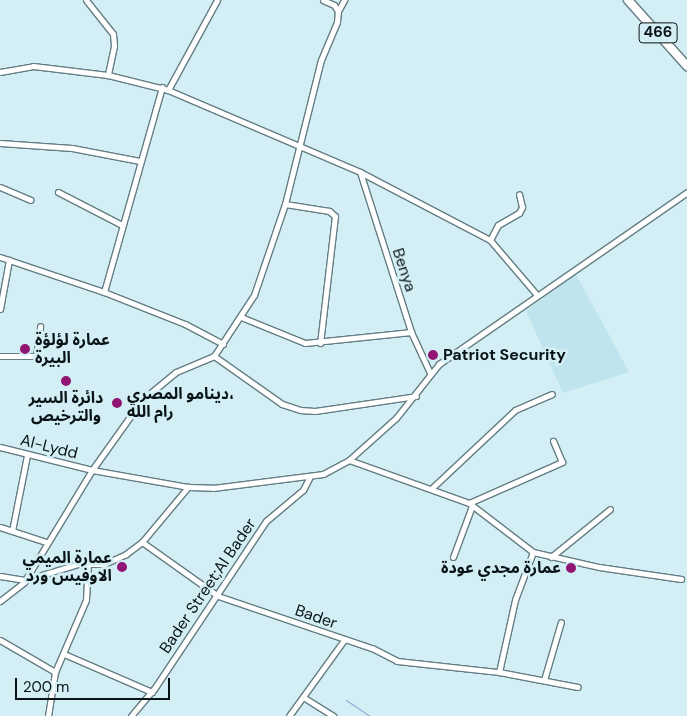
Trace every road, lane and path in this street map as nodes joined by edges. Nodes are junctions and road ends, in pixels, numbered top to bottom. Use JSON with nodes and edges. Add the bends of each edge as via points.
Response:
{"nodes":[{"id":1,"x":86,"y":0,"type":"edge"},
{"id":2,"x":217,"y":0,"type":"edge"},
{"id":3,"x":323,"y":0,"type":"edge"},
{"id":4,"x":344,"y":0,"type":"edge"},
{"id":5,"x":628,"y":0,"type":"edge"},
{"id":6,"x":338,"y":11,"type":"junction"},
{"id":7,"x":687,"y":66,"type":"edge"},
{"id":8,"x":0,"y":72,"type":"edge"},
{"id":9,"x":108,"y":75,"type":"junction"},
{"id":10,"x":162,"y":87,"type":"junction"},
{"id":11,"x":168,"y":90,"type":"junction"},
{"id":12,"x":0,"y":143,"type":"edge"},
{"id":13,"x":300,"y":146,"type":"junction"},
{"id":14,"x":140,"y":160,"type":"junction"},
{"id":15,"x":360,"y":172,"type":"junction"},
{"id":16,"x":0,"y":186,"type":"edge"},
{"id":17,"x":58,"y":192,"type":"dead end"},
{"id":18,"x":687,"y":192,"type":"edge"},
{"id":19,"x":519,"y":194,"type":"dead end"},
{"id":20,"x":30,"y":200,"type":"dead end"},
{"id":21,"x":285,"y":204,"type":"junction"},
{"id":22,"x":122,"y":225,"type":"junction"},
{"id":23,"x":490,"y":240,"type":"junction"},
{"id":24,"x":0,"y":257,"type":"edge"},
{"id":25,"x":9,"y":260,"type":"junction"},
{"id":26,"x":104,"y":292,"type":"junction"},
{"id":27,"x":537,"y":295,"type":"junction"},
{"id":28,"x":0,"y":308,"type":"edge"},
{"id":29,"x":241,"y":317,"type":"junction"},
{"id":30,"x":40,"y":326,"type":"dead end"},
{"id":31,"x":411,"y":332,"type":"junction"},
{"id":32,"x":320,"y":343,"type":"junction"},
{"id":33,"x":223,"y":344,"type":"junction"},
{"id":34,"x":0,"y":356,"type":"edge"},
{"id":35,"x":214,"y":356,"type":"junction"},
{"id":36,"x":430,"y":373,"type":"junction"},
{"id":37,"x":552,"y":394,"type":"dead end"},
{"id":38,"x":416,"y":396,"type":"junction"},
{"id":39,"x":553,"y":441,"type":"dead end"},
{"id":40,"x":0,"y":447,"type":"edge"},
{"id":41,"x":27,"y":455,"type":"junction"},
{"id":42,"x":349,"y":460,"type":"junction"},
{"id":43,"x":92,"y":470,"type":"junction"},
{"id":44,"x":310,"y":476,"type":"junction"},
{"id":45,"x":188,"y":488,"type":"junction"},
{"id":46,"x":432,"y":488,"type":"junction"},
{"id":47,"x":470,"y":505,"type":"junction"},
{"id":48,"x":610,"y":509,"type":"dead end"},
{"id":49,"x":0,"y":528,"type":"edge"},
{"id":50,"x":12,"y":531,"type":"junction"},
{"id":51,"x":46,"y":542,"type":"junction"},
{"id":52,"x":142,"y":542,"type":"junction"},
{"id":53,"x":533,"y":552,"type":"junction"},
{"id":54,"x":453,"y":557,"type":"dead end"},
{"id":55,"x":551,"y":557,"type":"junction"},
{"id":56,"x":88,"y":564,"type":"junction"},
{"id":57,"x":0,"y":576,"type":"edge"},
{"id":58,"x":25,"y":580,"type":"junction"},
{"id":59,"x":681,"y":580,"type":"dead end"},
{"id":60,"x":218,"y":596,"type":"junction"},
{"id":61,"x":0,"y":601,"type":"edge"},
{"id":62,"x":561,"y":622,"type":"dead end"},
{"id":63,"x":0,"y":640,"type":"edge"},
{"id":64,"x":344,"y":640,"type":"junction"},
{"id":65,"x":64,"y":654,"type":"junction"},
{"id":66,"x":55,"y":672,"type":"junction"},
{"id":67,"x":499,"y":672,"type":"junction"},
{"id":68,"x":544,"y":680,"type":"junction"},
{"id":69,"x":578,"y":687,"type":"dead end"},
{"id":70,"x":152,"y":692,"type":"junction"},
{"id":71,"x":303,"y":697,"type":"junction"},
{"id":72,"x":48,"y":716,"type":"edge"},
{"id":73,"x":131,"y":716,"type":"edge"},
{"id":74,"x":289,"y":716,"type":"edge"},
{"id":75,"x":334,"y":716,"type":"edge"}],
"edges":[{"from":1,"to":9,"type":"street","via":[[113,34]]},
{"from":2,"to":11,"type":"street"},
{"from":3,"to":6,"type":"street"},
{"from":4,"to":6,"type":"street"},
{"from":5,"to":7,"type":"main road","number":"466"},
{"from":6,"to":13,"type":"street","via":[[321,60]]},
{"from":8,"to":9,"type":"street","via":[[33,66]]},
{"from":9,"to":10,"type":"street"},
{"from":10,"to":11,"type":"street"},
{"from":10,"to":14,"type":"street"},
{"from":11,"to":13,"type":"street"},
{"from":12,"to":14,"type":"street","via":[[72,148]]},
{"from":13,"to":15,"type":"street"},
{"from":13,"to":21,"type":"street"},
{"from":14,"to":22,"type":"street"},
{"from":15,"to":23,"type":"street"},
{"from":15,"to":31,"type":"street","name":"Benya"},
{"from":16,"to":20,"type":"street"},
{"from":17,"to":22,"type":"street"},
{"from":18,"to":27,"type":"street"},
{"from":19,"to":23,"type":"street","via":[[522,207],[519,213],[498,226]]},
{"from":21,"to":29,"type":"street","via":[[263,274]]},
{"from":21,"to":32,"type":"street","via":[[329,211],[335,216]]},
{"from":22,"to":26,"type":"street"},
{"from":23,"to":27,"type":"street"},
{"from":24,"to":25,"type":"street"},
{"from":25,"to":26,"type":"street"},
{"from":25,"to":28,"type":"street"},
{"from":26,"to":33,"type":"street","via":[[185,324]]},
{"from":27,"to":36,"type":"street"},
{"from":29,"to":32,"type":"street","via":[[305,343]]},
{"from":29,"to":33,"type":"street"},
{"from":30,"to":34,"type":"street","via":[[36,356]]},
{"from":31,"to":32,"type":"street"},
{"from":31,"to":36,"type":"street","name":"Benya"},
{"from":33,"to":35,"type":"street"},
{"from":35,"to":38,"type":"street","via":[[282,404],[300,410],[316,411]]},
{"from":35,"to":43,"type":"street","via":[[176,372],[156,387],[129,417]]},
{"from":36,"to":38,"type":"street","name":"Al-Lydd"},
{"from":37,"to":46,"type":"street","via":[[515,410]]},
{"from":38,"to":42,"type":"street","name":"Al-Lydd"},
{"from":39,"to":47,"type":"street","via":[[562,462]]},
{"from":40,"to":41,"type":"street","name":"Al-Lydd"},
{"from":41,"to":43,"type":"street","name":"Al-Lydd"},
{"from":41,"to":50,"type":"street"},
{"from":42,"to":44,"type":"street","name":"Al-Lydd","via":[[323,474]]},
{"from":42,"to":46,"type":"street"},
{"from":43,"to":45,"type":"street","name":"Al-Lydd"},
{"from":43,"to":51,"type":"street"},
{"from":44,"to":45,"type":"street","name":"Al-Lydd"},
{"from":44,"to":60,"type":"street","name":"Bader Street;Al Bader","via":[[303,490],[266,520]]},
{"from":45,"to":52,"type":"street"},
{"from":46,"to":47,"type":"street"},
{"from":47,"to":53,"type":"street"},
{"from":47,"to":54,"type":"street"},
{"from":48,"to":55,"type":"street"},
{"from":49,"to":50,"type":"street"},
{"from":50,"to":51,"type":"street"},
{"from":51,"to":58,"type":"street"},
{"from":52,"to":56,"type":"street","via":[[104,564]]},
{"from":52,"to":60,"type":"street","name":"Bader"},
{"from":53,"to":55,"type":"street"},
{"from":53,"to":67,"type":"street","via":[[515,600]]},
{"from":55,"to":59,"type":"street"},
{"from":56,"to":58,"type":"street"},
{"from":56,"to":65,"type":"street","via":[[86,600]]},
{"from":57,"to":58,"type":"street"},
{"from":58,"to":61,"type":"street","via":[[19,589]]},
{"from":60,"to":64,"type":"street","name":"Bader"},
{"from":60,"to":70,"type":"street","name":"Bader Street;Al Bader"},
{"from":62,"to":68,"type":"street"},
{"from":63,"to":66,"type":"street"},
{"from":64,"to":67,"type":"street","name":"Bader","via":[[406,664]]},
{"from":64,"to":71,"type":"street"},
{"from":65,"to":66,"type":"street"},
{"from":65,"to":70,"type":"street"},
{"from":66,"to":72,"type":"street"},
{"from":67,"to":68,"type":"street","name":"Bader"},
{"from":68,"to":69,"type":"street","name":"Bader"},
{"from":70,"to":73,"type":"street","name":"Bader Street;Al Bader"},
{"from":71,"to":74,"type":"street"},
{"from":71,"to":75,"type":"street"}]}
